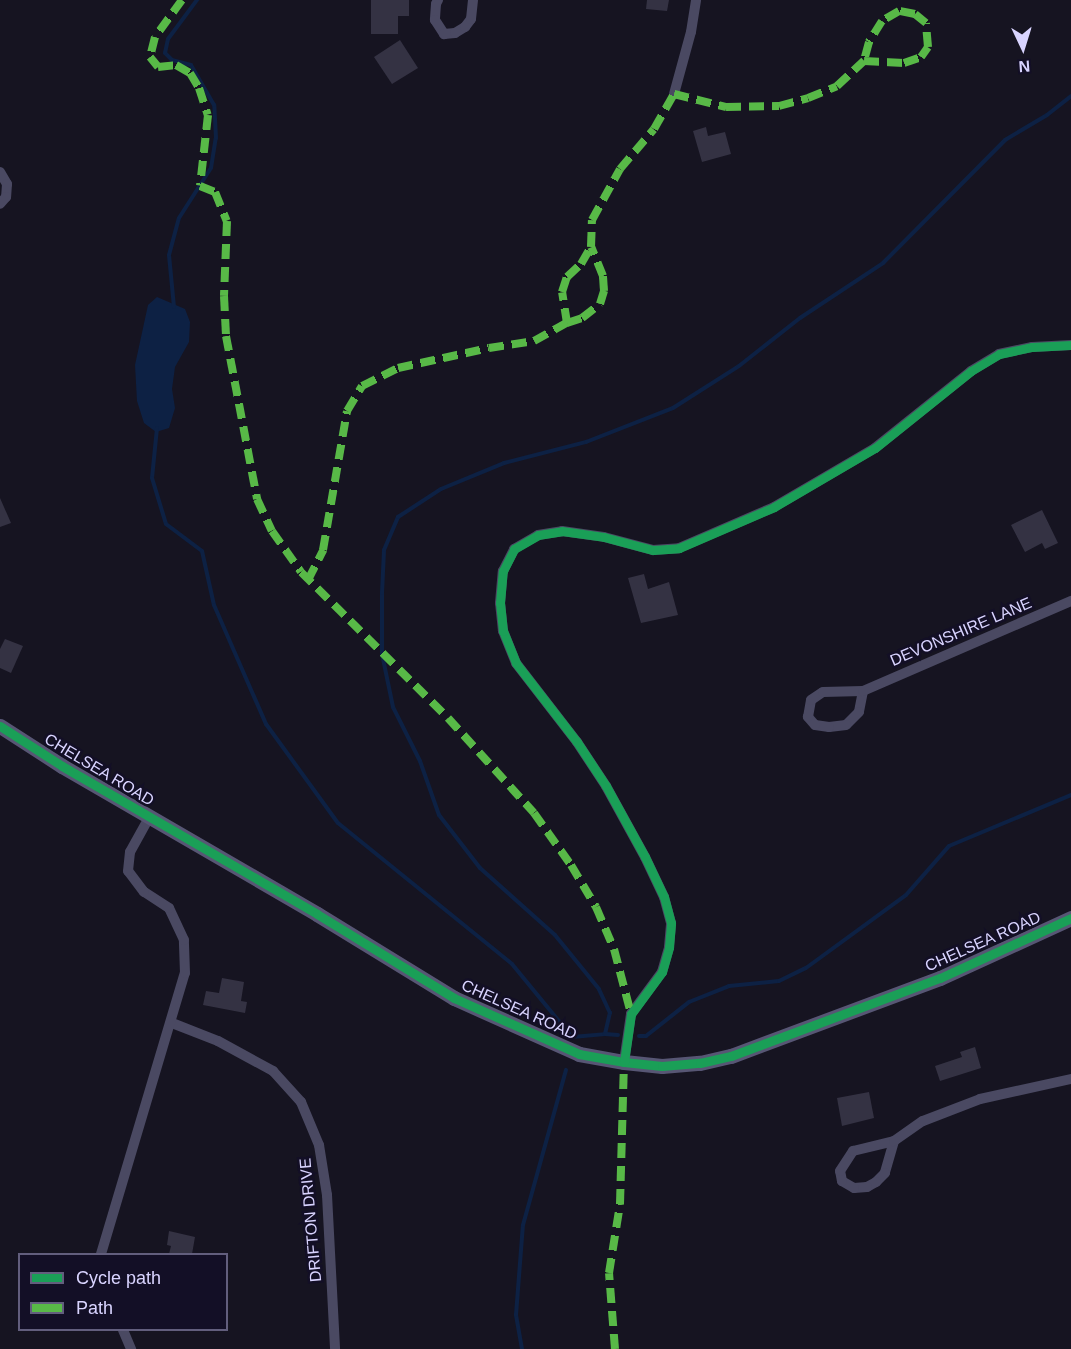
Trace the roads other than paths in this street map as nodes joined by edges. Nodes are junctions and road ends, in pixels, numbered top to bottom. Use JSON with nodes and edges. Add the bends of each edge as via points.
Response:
{"nodes":[{"id":1,"x":438,"y":0,"type":"edge"},
{"id":2,"x":473,"y":0,"type":"edge"},
{"id":3,"x":696,"y":0,"type":"edge"},
{"id":4,"x":674,"y":94,"type":"dead end"},
{"id":5,"x":0,"y":172,"type":"edge"},
{"id":6,"x":0,"y":204,"type":"edge"},
{"id":7,"x":1071,"y":345,"type":"edge"},
{"id":8,"x":1071,"y":601,"type":"edge"},
{"id":9,"x":863,"y":691,"type":"junction"},
{"id":10,"x":0,"y":726,"type":"edge"},
{"id":11,"x":149,"y":818,"type":"junction"},
{"id":12,"x":1071,"y":918,"type":"edge"},
{"id":13,"x":172,"y":1023,"type":"junction"},
{"id":14,"x":624,"y":1062,"type":"junction"},
{"id":15,"x":1071,"y":1079,"type":"edge"},
{"id":16,"x":894,"y":1141,"type":"junction"},
{"id":17,"x":101,"y":1253,"type":"edge"},
{"id":18,"x":124,"y":1331,"type":"edge"},
{"id":19,"x":130,"y":1349,"type":"edge"},
{"id":20,"x":335,"y":1349,"type":"edge"}],
"edges":[{"from":1,"to":2,"type":"street","via":[[435,20],[444,34],[465,27],[471,19]]},
{"from":3,"to":4,"type":"street"},
{"from":5,"to":6,"type":"street","via":[[7,184],[6,197]]},
{"from":7,"to":14,"type":"street","via":[[999,354],[971,371],[874,448],[774,507],[679,548],[653,550],[562,531],[538,535],[514,549],[503,571],[500,603],[503,631],[516,663],[606,786],[664,897],[671,923],[662,972],[631,1014]]},
{"from":8,"to":9,"type":"street","name":"DEVONSHIRE LANE"},
{"from":9,"to":9,"type":"street","name":"DEVONSHIRE LANE","via":[[823,692],[811,700],[808,717],[815,725],[846,725],[859,712]]},
{"from":10,"to":11,"type":"street","name":"CHELSEA ROAD"},
{"from":11,"to":13,"type":"street","via":[[130,852],[128,871],[144,892],[169,908],[184,940],[185,973]]},
{"from":11,"to":14,"type":"street","name":"CHELSEA ROAD","via":[[454,998],[579,1054]]},
{"from":12,"to":14,"type":"street","name":"CHELSEA ROAD","via":[[940,978],[731,1056],[700,1064]]},
{"from":13,"to":17,"type":"street"},
{"from":13,"to":20,"type":"street","name":"DRIFTON DRIVE","via":[[218,1041],[273,1071],[301,1102],[319,1145],[327,1195]]},
{"from":15,"to":16,"type":"street","via":[[980,1099],[923,1121]]},
{"from":16,"to":16,"type":"street","via":[[853,1151],[840,1170],[842,1181],[854,1188],[876,1182],[885,1173]]},
{"from":18,"to":19,"type":"street"}]}
